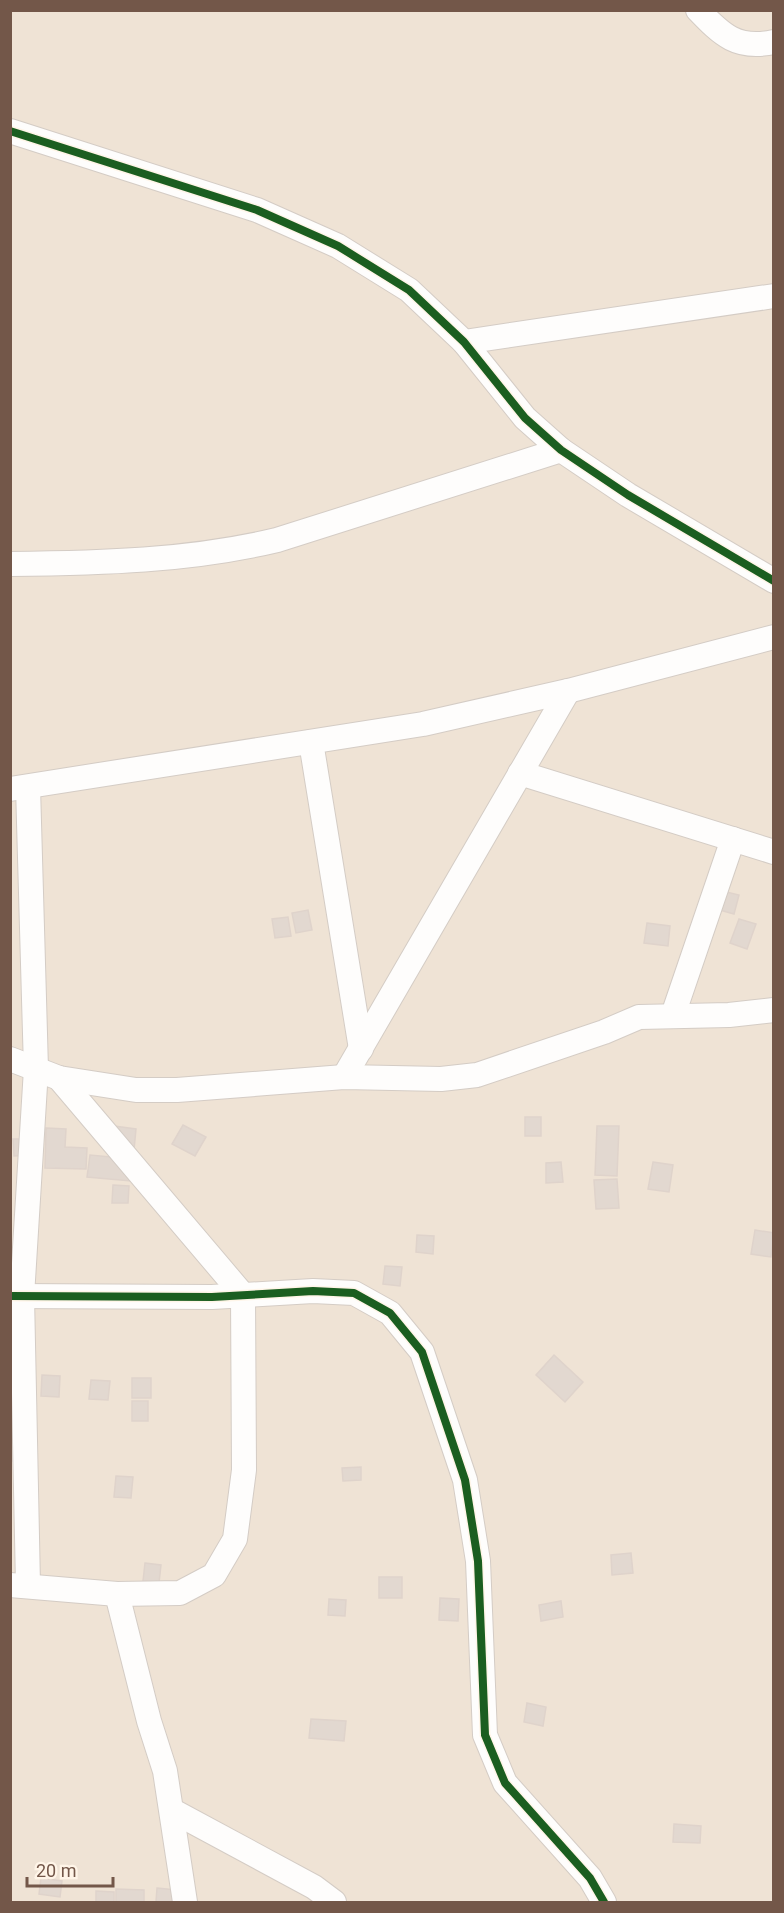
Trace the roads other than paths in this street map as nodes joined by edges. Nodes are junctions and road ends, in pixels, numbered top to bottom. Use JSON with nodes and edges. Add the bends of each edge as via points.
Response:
{"nodes":[{"id":1,"x":698,"y":10,"type":"edge"},
{"id":2,"x":774,"y":42,"type":"edge"},
{"id":3,"x":10,"y":131,"type":"edge"},
{"id":4,"x":774,"y":296,"type":"edge"},
{"id":5,"x":464,"y":342,"type":"junction"},
{"id":6,"x":561,"y":450,"type":"junction"},
{"id":7,"x":10,"y":564,"type":"edge"},
{"id":8,"x":774,"y":580,"type":"edge"},
{"id":9,"x":774,"y":637,"type":"edge"},
{"id":10,"x":568,"y":691,"type":"junction"},
{"id":11,"x":311,"y":742,"type":"junction"},
{"id":12,"x":520,"y":773,"type":"junction"},
{"id":13,"x":19,"y":788,"type":"edge"},
{"id":14,"x":733,"y":839,"type":"junction"},
{"id":15,"x":774,"y":852,"type":"edge"},
{"id":16,"x":774,"y":1010,"type":"edge"},
{"id":17,"x":673,"y":1015,"type":"junction"},
{"id":18,"x":361,"y":1049,"type":"junction"},
{"id":19,"x":10,"y":1059,"type":"edge"},
{"id":20,"x":36,"y":1069,"type":"junction"},
{"id":21,"x":344,"y":1077,"type":"junction"},
{"id":22,"x":59,"y":1078,"type":"junction"},
{"id":23,"x":243,"y":1295,"type":"junction"},
{"id":24,"x":16,"y":1296,"type":"edge"},
{"id":25,"x":19,"y":1585,"type":"edge"},
{"id":26,"x":117,"y":1594,"type":"junction"},
{"id":27,"x":173,"y":1811,"type":"junction"},
{"id":28,"x":185,"y":1902,"type":"edge"},
{"id":29,"x":334,"y":1902,"type":"edge"},
{"id":30,"x":604,"y":1902,"type":"edge"}],
"edges":[{"from":1,"to":2,"type":"street","via":[[718,31],[740,44]]},
{"from":3,"to":5,"type":"street","via":[[256,210],[338,246],[410,290]]},
{"from":4,"to":5,"type":"street"},
{"from":5,"to":6,"type":"street","via":[[525,418]]},
{"from":6,"to":7,"type":"street","via":[[277,540],[230,551],[165,559]]},
{"from":6,"to":8,"type":"street","via":[[628,495]]},
{"from":9,"to":10,"type":"street"},
{"from":10,"to":11,"type":"street","via":[[423,724]]},
{"from":10,"to":12,"type":"street"},
{"from":11,"to":13,"type":"street"},
{"from":11,"to":18,"type":"street"},
{"from":12,"to":14,"type":"street"},
{"from":12,"to":18,"type":"street"},
{"from":13,"to":20,"type":"street"},
{"from":14,"to":15,"type":"street"},
{"from":14,"to":17,"type":"street"},
{"from":16,"to":17,"type":"street"},
{"from":17,"to":21,"type":"street","via":[[639,1017],[595,1036],[477,1075]]},
{"from":18,"to":21,"type":"street"},
{"from":19,"to":20,"type":"street"},
{"from":20,"to":22,"type":"street"},
{"from":20,"to":24,"type":"street"},
{"from":21,"to":22,"type":"street","via":[[177,1090],[136,1090]]},
{"from":22,"to":23,"type":"street"},
{"from":23,"to":24,"type":"street"},
{"from":23,"to":26,"type":"street","via":[[244,1470],[236,1539],[214,1575],[180,1593]]},
{"from":23,"to":30,"type":"street","via":[[354,1293],[390,1313],[422,1352],[465,1480],[478,1561],[485,1735],[505,1783],[590,1878]]},
{"from":24,"to":25,"type":"street"},
{"from":25,"to":26,"type":"street"},
{"from":26,"to":27,"type":"street"},
{"from":27,"to":28,"type":"street"},
{"from":27,"to":29,"type":"street","via":[[314,1887]]}]}
